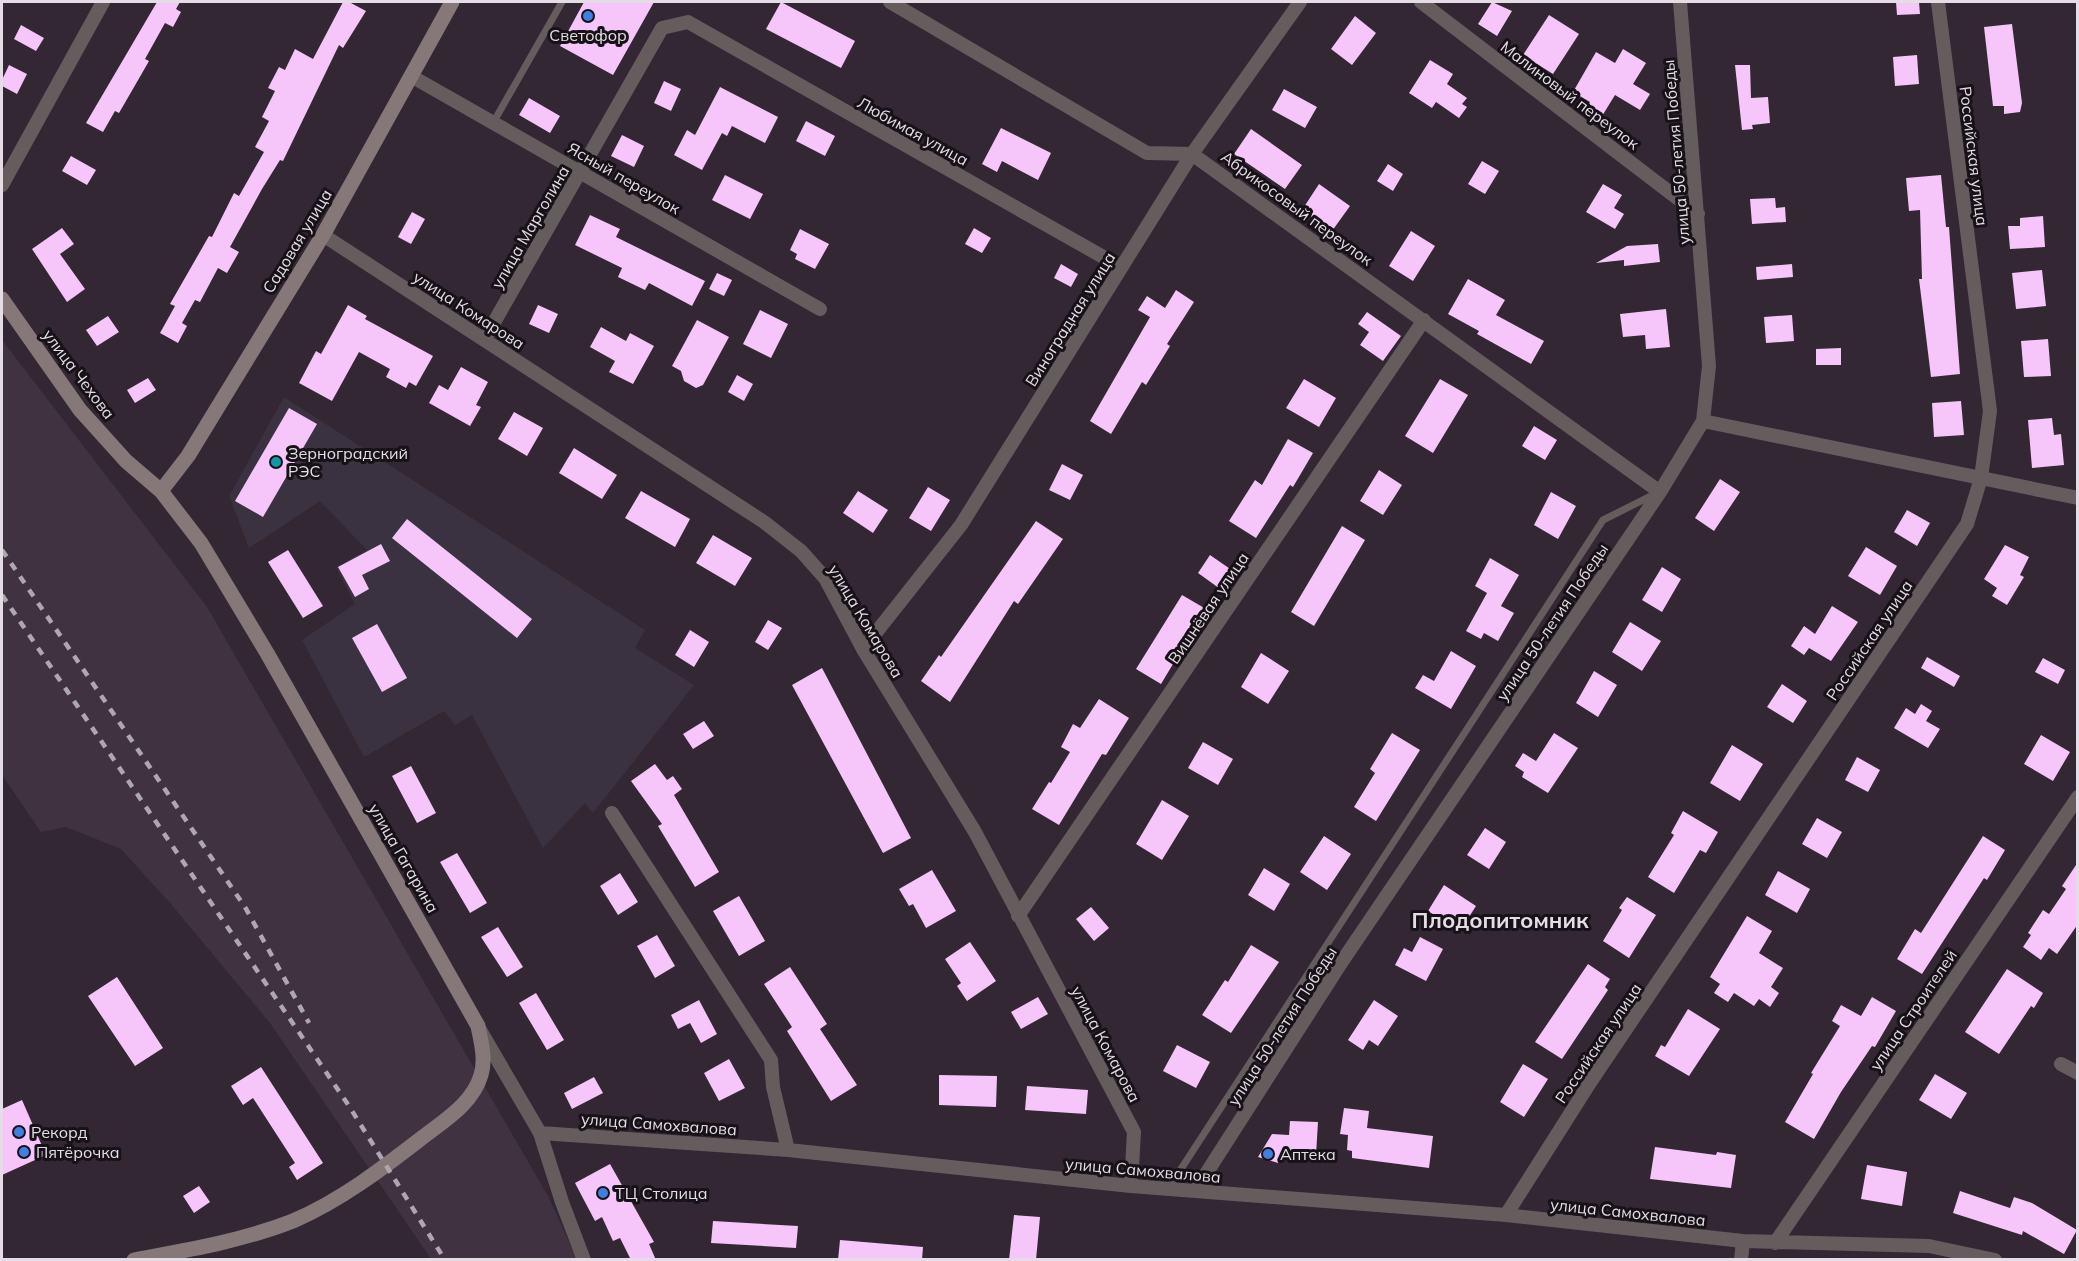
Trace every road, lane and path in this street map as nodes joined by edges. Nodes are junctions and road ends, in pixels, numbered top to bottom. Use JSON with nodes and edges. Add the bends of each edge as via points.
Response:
{"nodes":[{"id":1,"x":103,"y":2,"type":"edge"},
{"id":2,"x":452,"y":2,"type":"edge"},
{"id":3,"x":562,"y":2,"type":"edge"},
{"id":4,"x":890,"y":2,"type":"edge"},
{"id":5,"x":1300,"y":2,"type":"edge"},
{"id":6,"x":1421,"y":2,"type":"edge"},
{"id":7,"x":1680,"y":2,"type":"edge"},
{"id":8,"x":1938,"y":2,"type":"edge"},
{"id":9,"x":688,"y":22,"type":"joint"},
{"id":10,"x":411,"y":76,"type":"junction"},
{"id":11,"x":493,"y":123,"type":"junction"},
{"id":12,"x":1192,"y":154,"type":"junction"},
{"id":13,"x":580,"y":172,"type":"junction"},
{"id":14,"x":2,"y":185,"type":"edge"},
{"id":15,"x":1698,"y":214,"type":"junction"},
{"id":16,"x":323,"y":235,"type":"junction"},
{"id":17,"x":1121,"y":267,"type":"junction"},
{"id":18,"x":2,"y":299,"type":"edge"},
{"id":19,"x":820,"y":309,"type":"dead end"},
{"id":20,"x":1424,"y":320,"type":"junction"},
{"id":21,"x":484,"y":340,"type":"junction"},
{"id":22,"x":1703,"y":421,"type":"junction"},
{"id":23,"x":1981,"y":478,"type":"junction"},
{"id":24,"x":161,"y":491,"type":"junction"},
{"id":25,"x":1660,"y":492,"type":"junction"},
{"id":26,"x":2078,"y":498,"type":"edge"},
{"id":27,"x":863,"y":649,"type":"junction"},
{"id":28,"x":2078,"y":797,"type":"edge"},
{"id":29,"x":612,"y":813,"type":"dead end"},
{"id":30,"x":1018,"y":916,"type":"junction"},
{"id":31,"x":478,"y":1026,"type":"junction"},
{"id":32,"x":2061,"y":1064,"type":"dead end"},
{"id":33,"x":2078,"y":1073,"type":"edge"},
{"id":34,"x":540,"y":1133,"type":"junction"},
{"id":35,"x":788,"y":1150,"type":"junction"},
{"id":36,"x":1131,"y":1186,"type":"junction"},
{"id":37,"x":1168,"y":1189,"type":"junction"},
{"id":38,"x":1195,"y":1191,"type":"junction"},
{"id":39,"x":1506,"y":1215,"type":"junction"},
{"id":40,"x":1743,"y":1241,"type":"junction"},
{"id":41,"x":1775,"y":1243,"type":"junction"},
{"id":42,"x":206,"y":1253,"type":"edge"},
{"id":43,"x":134,"y":1260,"type":"edge"},
{"id":44,"x":584,"y":1260,"type":"edge"},
{"id":45,"x":1741,"y":1260,"type":"edge"},
{"id":46,"x":1995,"y":1260,"type":"edge"}],
"edges":[{"from":1,"to":14,"type":"street"},
{"from":2,"to":10,"type":"street","name":"Садовая улица"},
{"from":3,"to":11,"type":"lane"},
{"from":4,"to":12,"type":"street","via":[[1147,153]]},
{"from":5,"to":12,"type":"street","name":"Виноградная улица"},
{"from":6,"to":15,"type":"street","name":"Малиновый переулок"},
{"from":7,"to":15,"type":"street","name":"улица 50-летия Победы"},
{"from":8,"to":23,"type":"street","name":"Российская улица","via":[[1990,411]]},
{"from":9,"to":13,"type":"street","name":"улица Марголина","via":[[662,28]]},
{"from":9,"to":17,"type":"street","name":"Любимая улица"},
{"from":10,"to":11,"type":"street","name":"Ясный переулок"},
{"from":10,"to":16,"type":"street","name":"Садовая улица"},
{"from":11,"to":13,"type":"street","name":"Ясный переулок"},
{"from":12,"to":17,"type":"street","name":"Виноградная улица"},
{"from":12,"to":20,"type":"street","name":"Абрикосовый переулок"},
{"from":13,"to":19,"type":"street","name":"Ясный переулок"},
{"from":13,"to":21,"type":"street","name":"улица Марголина"},
{"from":15,"to":22,"type":"street","name":"улица 50-летия Победы","via":[[1709,366]]},
{"from":16,"to":21,"type":"street","name":"улица Комарова"},
{"from":16,"to":24,"type":"street","name":"Садовая улица","via":[[188,456]]},
{"from":17,"to":27,"type":"street","name":"Виноградная улица","via":[[961,525]]},
{"from":18,"to":24,"type":"street","name":"улица Чехова","via":[[80,410],[126,461]]},
{"from":20,"to":25,"type":"street","name":"Абрикосовый переулок"},
{"from":20,"to":30,"type":"street","name":"Вишнёвая улица"},
{"from":21,"to":27,"type":"street","name":"улица Комарова","via":[[764,522],[801,551],[825,578]]},
{"from":22,"to":23,"type":"street"},
{"from":22,"to":25,"type":"street","name":"улица 50-летия Победы"},
{"from":23,"to":26,"type":"street"},
{"from":23,"to":39,"type":"street","name":"Российская улица","via":[[1967,524],[1598,1071]]},
{"from":24,"to":31,"type":"street","name":"улица Гагарина","via":[[201,543],[267,653]]},
{"from":25,"to":37,"type":"lane","via":[[1603,520]]},
{"from":25,"to":38,"type":"street","name":"улица 50-летия Победы","via":[[1341,963]]},
{"from":27,"to":30,"type":"street","name":"улица Комарова","via":[[975,832]]},
{"from":28,"to":41,"type":"street","name":"улица Строителей"},
{"from":29,"to":35,"type":"street","via":[[771,1060],[773,1087]]},
{"from":30,"to":36,"type":"street","name":"улица Комарова","via":[[1134,1132]]},
{"from":31,"to":34,"type":"street","name":"улица Гагарина"},
{"from":31,"to":42,"type":"street","via":[[482,1074],[476,1089],[459,1109],[386,1166],[328,1203]]},
{"from":32,"to":33,"type":"street"},
{"from":34,"to":35,"type":"street","name":"улица Самохвалова"},
{"from":34,"to":44,"type":"street","name":"улица Гагарина"},
{"from":35,"to":36,"type":"street","name":"улица Самохвалова"},
{"from":36,"to":37,"type":"street","name":"улица Самохвалова"},
{"from":37,"to":38,"type":"street","name":"улица Самохвалова"},
{"from":38,"to":39,"type":"street","name":"улица Самохвалова"},
{"from":39,"to":40,"type":"street","name":"улица Самохвалова"},
{"from":40,"to":41,"type":"street","name":"улица Самохвалова"},
{"from":40,"to":45,"type":"street"},
{"from":41,"to":46,"type":"street","name":"улица Самохвалова","via":[[1929,1246]]},
{"from":42,"to":43,"type":"street"}]}
